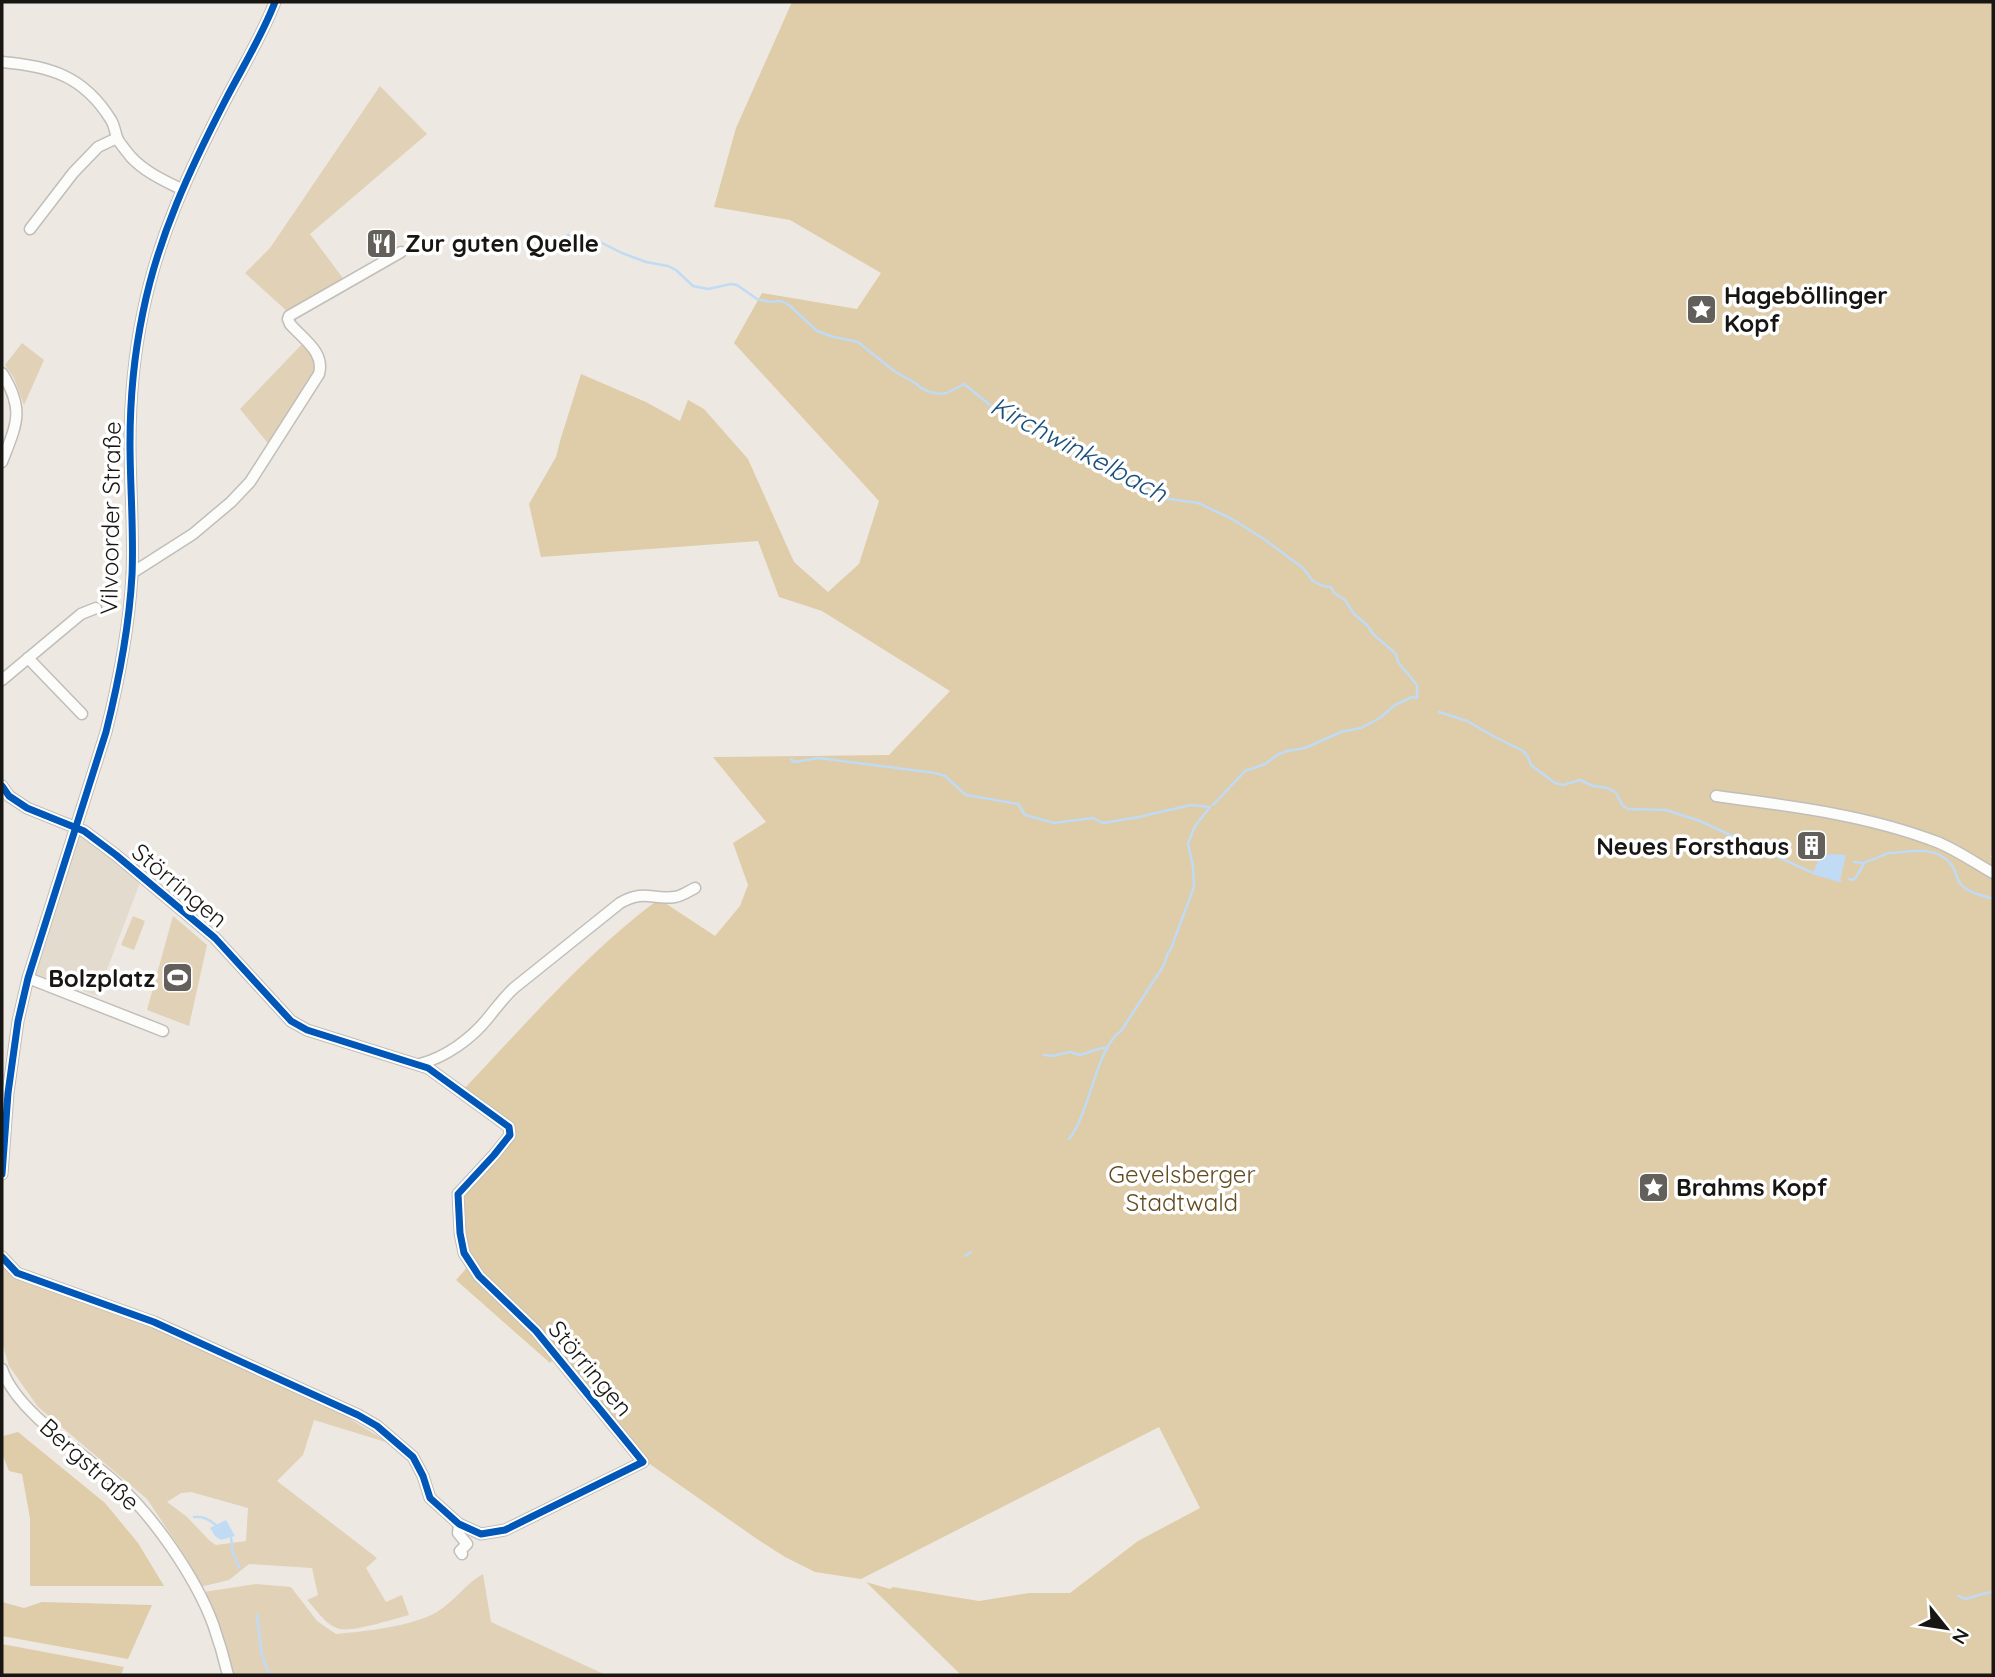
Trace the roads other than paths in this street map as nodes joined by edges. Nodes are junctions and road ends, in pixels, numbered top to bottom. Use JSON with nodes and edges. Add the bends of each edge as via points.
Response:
{"nodes":[{"id":1,"x":275,"y":2,"type":"edge"},
{"id":2,"x":2,"y":62,"type":"edge"},
{"id":3,"x":117,"y":138,"type":"junction"},
{"id":4,"x":181,"y":190,"type":"junction"},
{"id":5,"x":30,"y":229,"type":"dead end"},
{"id":6,"x":401,"y":252,"type":"dead end"},
{"id":7,"x":2,"y":373,"type":"edge"},
{"id":8,"x":2,"y":462,"type":"edge"},
{"id":9,"x":132,"y":573,"type":"junction"},
{"id":10,"x":96,"y":608,"type":"dead end"},
{"id":11,"x":28,"y":658,"type":"junction"},
{"id":12,"x":2,"y":680,"type":"edge"},
{"id":13,"x":82,"y":714,"type":"dead end"},
{"id":14,"x":2,"y":786,"type":"edge"},
{"id":15,"x":9,"y":796,"type":"junction"},
{"id":16,"x":1716,"y":796,"type":"dead end"},
{"id":17,"x":2,"y":806,"type":"edge"},
{"id":18,"x":75,"y":827,"type":"junction"},
{"id":19,"x":1993,"y":873,"type":"edge"},
{"id":20,"x":695,"y":888,"type":"dead end"},
{"id":21,"x":28,"y":978,"type":"junction"},
{"id":22,"x":163,"y":1031,"type":"dead end"},
{"id":23,"x":420,"y":1064,"type":"junction"},
{"id":24,"x":2,"y":1174,"type":"edge"},
{"id":25,"x":2,"y":1257,"type":"edge"},
{"id":26,"x":2,"y":1369,"type":"edge"},
{"id":27,"x":459,"y":1524,"type":"junction"},
{"id":28,"x":462,"y":1554,"type":"dead end"},
{"id":29,"x":228,"y":1675,"type":"edge"}],
"edges":[{"from":1,"to":4,"type":"street","name":"Vilvoorder Straße"},
{"from":2,"to":3,"type":"street","via":[[57,71],[72,80],[102,106]]},
{"from":3,"to":4,"type":"street","via":[[144,168]]},
{"from":3,"to":5,"type":"street","via":[[97,148],[73,173]]},
{"from":4,"to":9,"type":"street","name":"Vilvoorder Straße","via":[[150,280],[136,352],[130,422]]},
{"from":6,"to":9,"type":"street","via":[[289,316],[290,324],[319,356],[319,374],[250,482],[193,534]]},
{"from":7,"to":8,"type":"street","via":[[16,400],[17,420]]},
{"from":9,"to":18,"type":"street","name":"Vilvoorder Straße","via":[[116,691]]},
{"from":10,"to":11,"type":"street","via":[[81,614]]},
{"from":11,"to":12,"type":"street"},
{"from":11,"to":13,"type":"street"},
{"from":14,"to":15,"type":"street"},
{"from":15,"to":17,"type":"street"},
{"from":15,"to":18,"type":"street","name":"Störringen","via":[[26,808]]},
{"from":16,"to":19,"type":"street","via":[[1874,822],[1938,842]]},
{"from":18,"to":21,"type":"street","name":"Vilvoorder Straße"},
{"from":18,"to":23,"type":"street","name":"Störringen","via":[[116,855],[215,938],[291,1021]]},
{"from":20,"to":23,"type":"street","via":[[674,898],[641,895],[620,903],[514,988],[470,1035]]},
{"from":21,"to":22,"type":"street"},
{"from":21,"to":24,"type":"street","name":"Vilvoorder Straße","via":[[8,1093]]},
{"from":23,"to":27,"type":"street","name":"Störringen","via":[[509,1126],[510,1135],[458,1194],[464,1253],[480,1276],[536,1331],[643,1462],[505,1530],[481,1534]]},
{"from":25,"to":27,"type":"street","name":"Störringen","via":[[16,1273],[154,1322],[377,1426],[413,1457],[430,1498]]},
{"from":26,"to":29,"type":"street","name":"Bergstraße","via":[[32,1412],[114,1480],[150,1521],[198,1593],[213,1623]]},
{"from":27,"to":28,"type":"street","via":[[458,1533],[467,1545]]}]}
